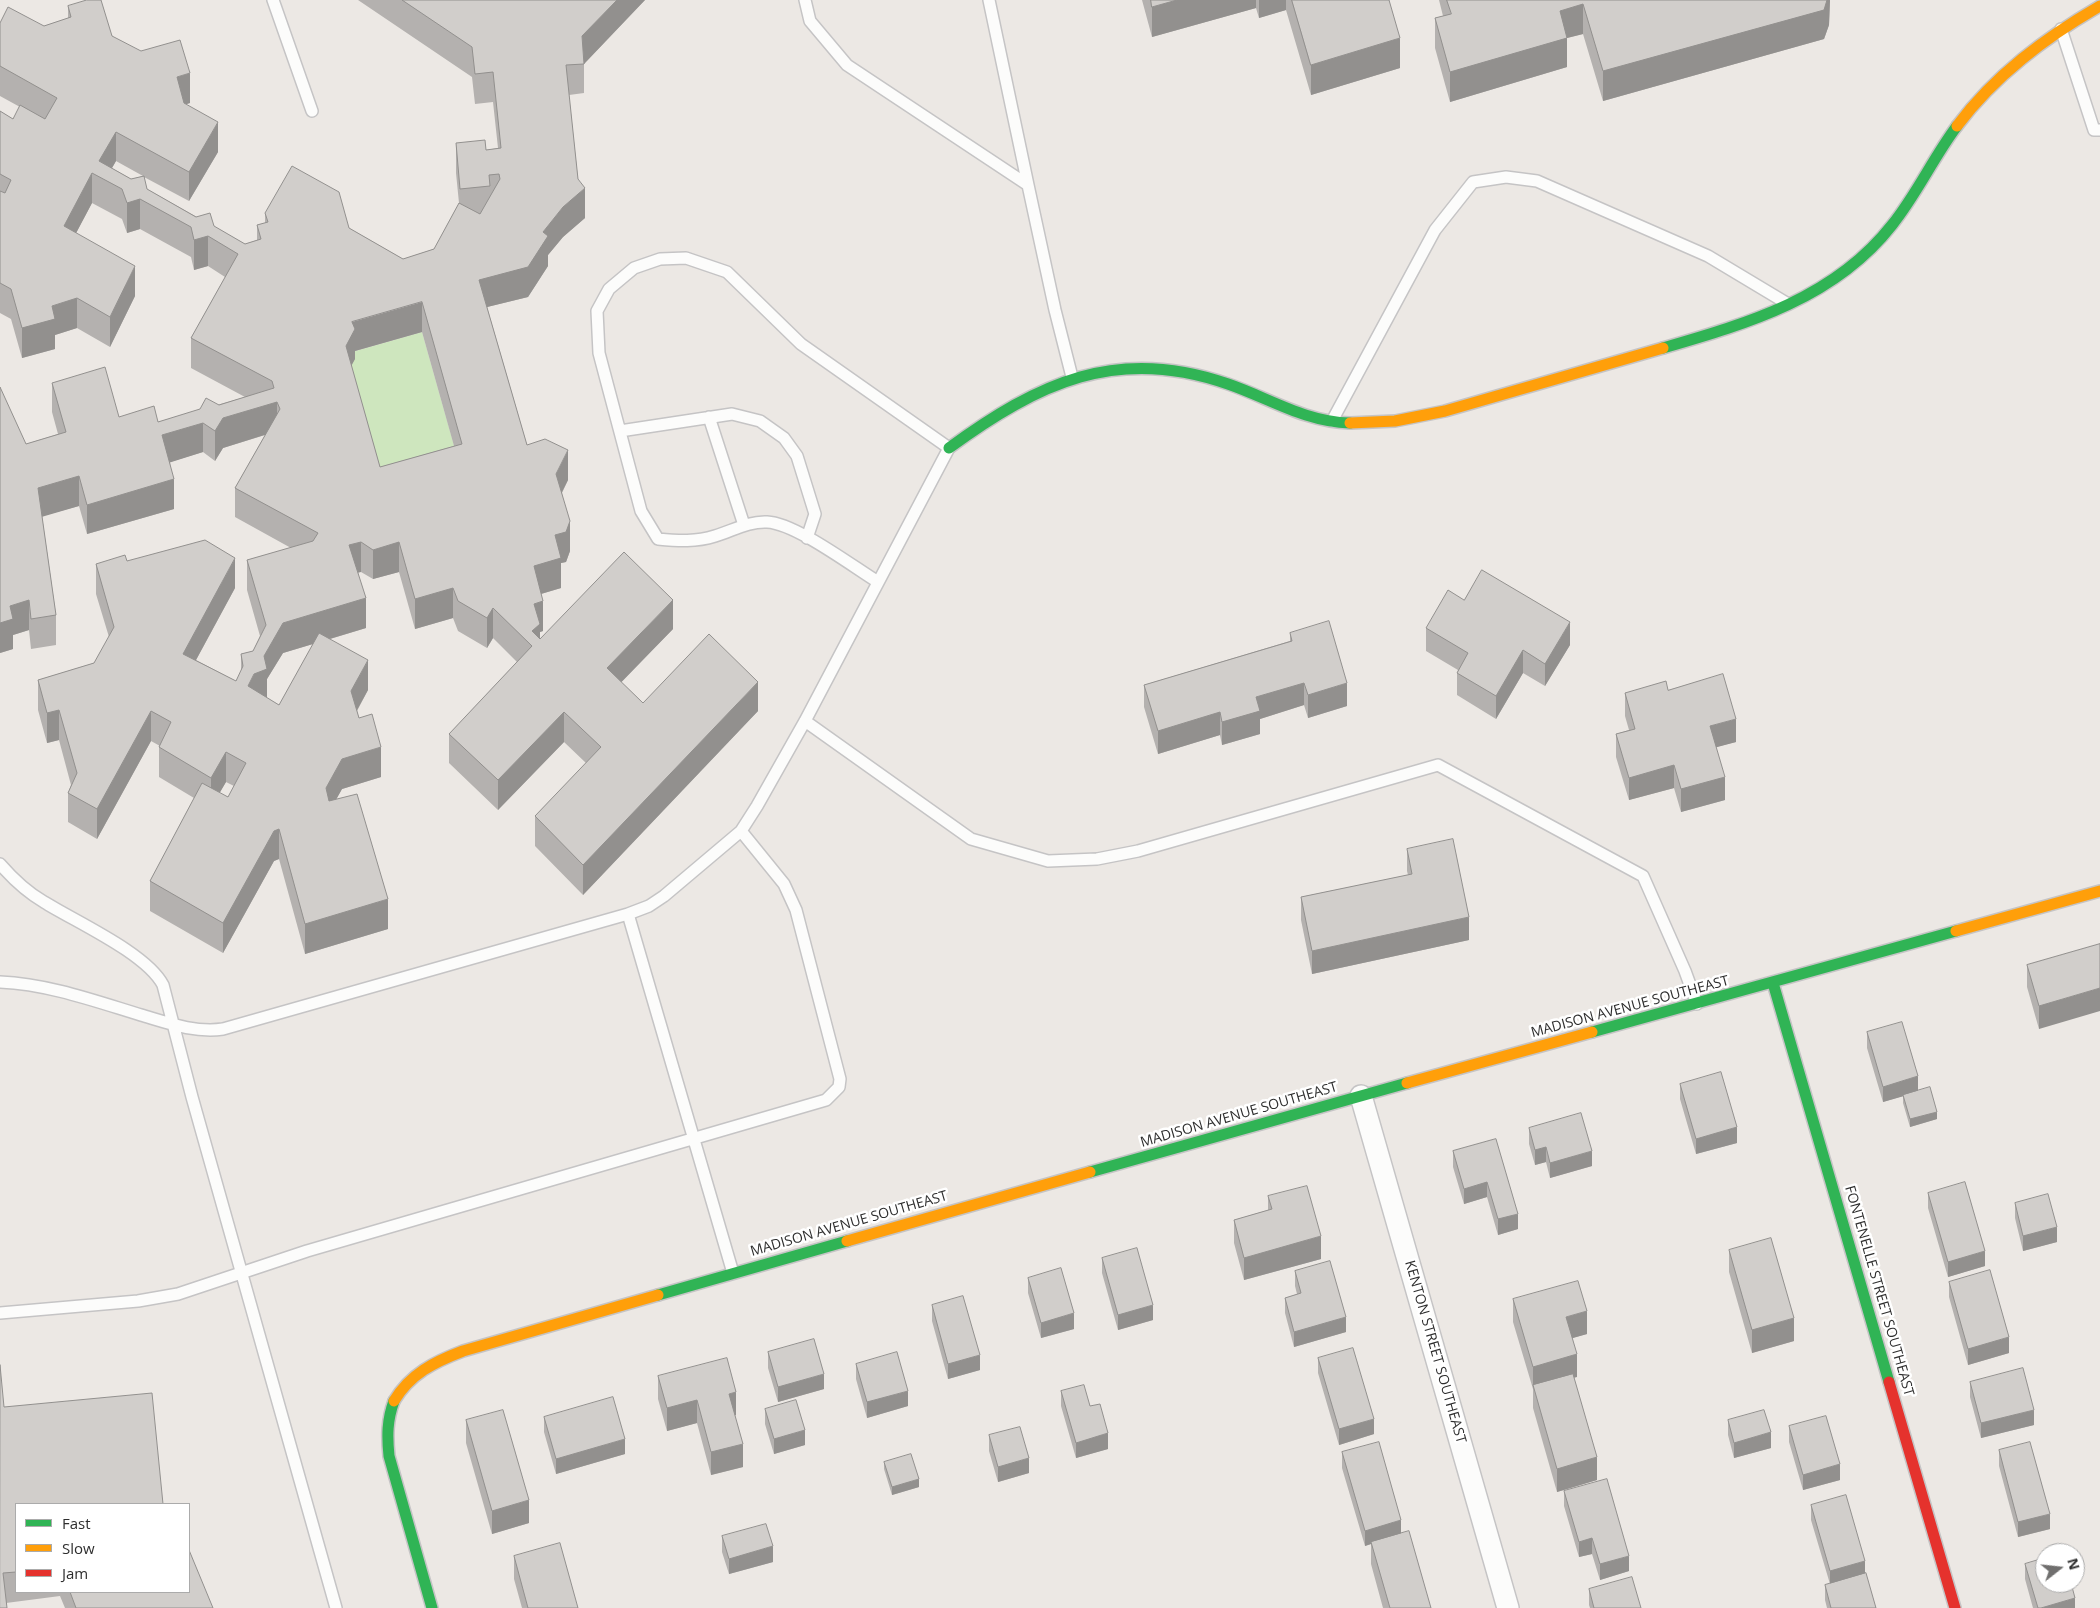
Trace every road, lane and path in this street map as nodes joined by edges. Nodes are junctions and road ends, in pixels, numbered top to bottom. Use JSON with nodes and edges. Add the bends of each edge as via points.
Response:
{"nodes":[{"id":1,"x":273,"y":0,"type":"edge"},
{"id":2,"x":805,"y":0,"type":"edge"},
{"id":3,"x":989,"y":0,"type":"edge"},
{"id":4,"x":2100,"y":6,"type":"edge"},
{"id":5,"x":2061,"y":30,"type":"junction"},
{"id":6,"x":312,"y":112,"type":"dead end"},
{"id":7,"x":2100,"y":130,"type":"edge"},
{"id":8,"x":1028,"y":185,"type":"junction"},
{"id":9,"x":1790,"y":306,"type":"junction"},
{"id":10,"x":1072,"y":377,"type":"junction"},
{"id":11,"x":710,"y":417,"type":"junction"},
{"id":12,"x":1332,"y":421,"type":"junction"},
{"id":13,"x":620,"y":431,"type":"junction"},
{"id":14,"x":949,"y":448,"type":"junction"},
{"id":15,"x":744,"y":525,"type":"junction"},
{"id":16,"x":807,"y":538,"type":"junction"},
{"id":17,"x":878,"y":582,"type":"junction"},
{"id":18,"x":805,"y":721,"type":"junction"},
{"id":19,"x":741,"y":830,"type":"junction"},
{"id":20,"x":0,"y":864,"type":"edge"},
{"id":21,"x":2100,"y":891,"type":"edge"},
{"id":22,"x":628,"y":914,"type":"junction"},
{"id":23,"x":0,"y":982,"type":"edge"},
{"id":24,"x":1773,"y":983,"type":"junction"},
{"id":25,"x":1697,"y":1004,"type":"junction"},
{"id":26,"x":174,"y":1025,"type":"junction"},
{"id":27,"x":1361,"y":1096,"type":"junction"},
{"id":28,"x":695,"y":1138,"type":"junction"},
{"id":29,"x":733,"y":1273,"type":"junction"},
{"id":30,"x":242,"y":1274,"type":"junction"},
{"id":31,"x":0,"y":1313,"type":"edge"},
{"id":32,"x":336,"y":1608,"type":"edge"},
{"id":33,"x":432,"y":1608,"type":"edge"},
{"id":34,"x":1508,"y":1608,"type":"edge"},
{"id":35,"x":1955,"y":1608,"type":"edge"}],
"edges":[{"from":1,"to":6,"type":"lane"},
{"from":2,"to":8,"type":"lane","via":[[810,21],[847,65]]},
{"from":3,"to":8,"type":"lane"},
{"from":4,"to":5,"type":"street"},
{"from":5,"to":7,"type":"lane","via":[[2094,130]]},
{"from":5,"to":9,"type":"street","via":[[2013,64],[1989,87],[1953,132],[1903,211],[1870,250],[1824,286]]},
{"from":8,"to":10,"type":"lane"},
{"from":9,"to":12,"type":"street","via":[[1739,326],[1438,413],[1375,424]]},
{"from":9,"to":12,"type":"lane","via":[[1708,256],[1537,181],[1506,177],[1473,182],[1435,230]]},
{"from":10,"to":12,"type":"street","via":[[1126,368],[1176,371],[1227,384],[1311,417]]},
{"from":10,"to":14,"type":"street","via":[[1044,387],[1003,409]]},
{"from":11,"to":13,"type":"lane"},
{"from":11,"to":15,"type":"lane"},
{"from":11,"to":16,"type":"lane","via":[[732,414],[760,421],[784,438],[797,456],[814,514]]},
{"from":13,"to":14,"type":"lane","via":[[599,353],[597,311],[609,289],[634,268],[660,259],[686,258],[727,272],[801,344]]},
{"from":13,"to":15,"type":"lane","via":[[641,511],[658,539],[692,542]]},
{"from":14,"to":17,"type":"lane"},
{"from":15,"to":16,"type":"lane","via":[[766,521],[780,524]]},
{"from":16,"to":17,"type":"lane"},
{"from":17,"to":18,"type":"lane"},
{"from":18,"to":19,"type":"lane","via":[[758,806]]},
{"from":18,"to":25,"type":"lane","via":[[971,838],[1048,861],[1096,859],[1138,851],[1438,765],[1643,876]]},
{"from":19,"to":22,"type":"lane","via":[[664,896]]},
{"from":19,"to":28,"type":"lane","via":[[784,884],[800,920],[840,1079],[839,1087],[818,1103]]},
{"from":20,"to":26,"type":"lane","via":[[42,901],[150,966],[163,985]]},
{"from":21,"to":24,"type":"street","name":"MADISON AVENUE SOUTHEAST"},
{"from":22,"to":26,"type":"lane","via":[[233,1027],[211,1031]]},
{"from":22,"to":28,"type":"lane"},
{"from":23,"to":26,"type":"lane","via":[[60,992]]},
{"from":24,"to":25,"type":"street","name":"MADISON AVENUE SOUTHEAST"},
{"from":24,"to":35,"type":"street","name":"FONTENELLE STREET SOUTHEAST"},
{"from":25,"to":27,"type":"street","name":"MADISON AVENUE SOUTHEAST"},
{"from":26,"to":30,"type":"lane"},
{"from":27,"to":29,"type":"street","name":"MADISON AVENUE SOUTHEAST"},
{"from":27,"to":34,"type":"street","name":"KENTON STREET SOUTHEAST"},
{"from":28,"to":29,"type":"lane"},
{"from":28,"to":30,"type":"lane","via":[[307,1251]]},
{"from":29,"to":33,"type":"street","name":"MADISON AVENUE SOUTHEAST","via":[[462,1351],[422,1368],[409,1378],[398,1391],[388,1418],[386,1436]]},
{"from":30,"to":31,"type":"lane","via":[[155,1299]]},
{"from":30,"to":32,"type":"lane"}]}
